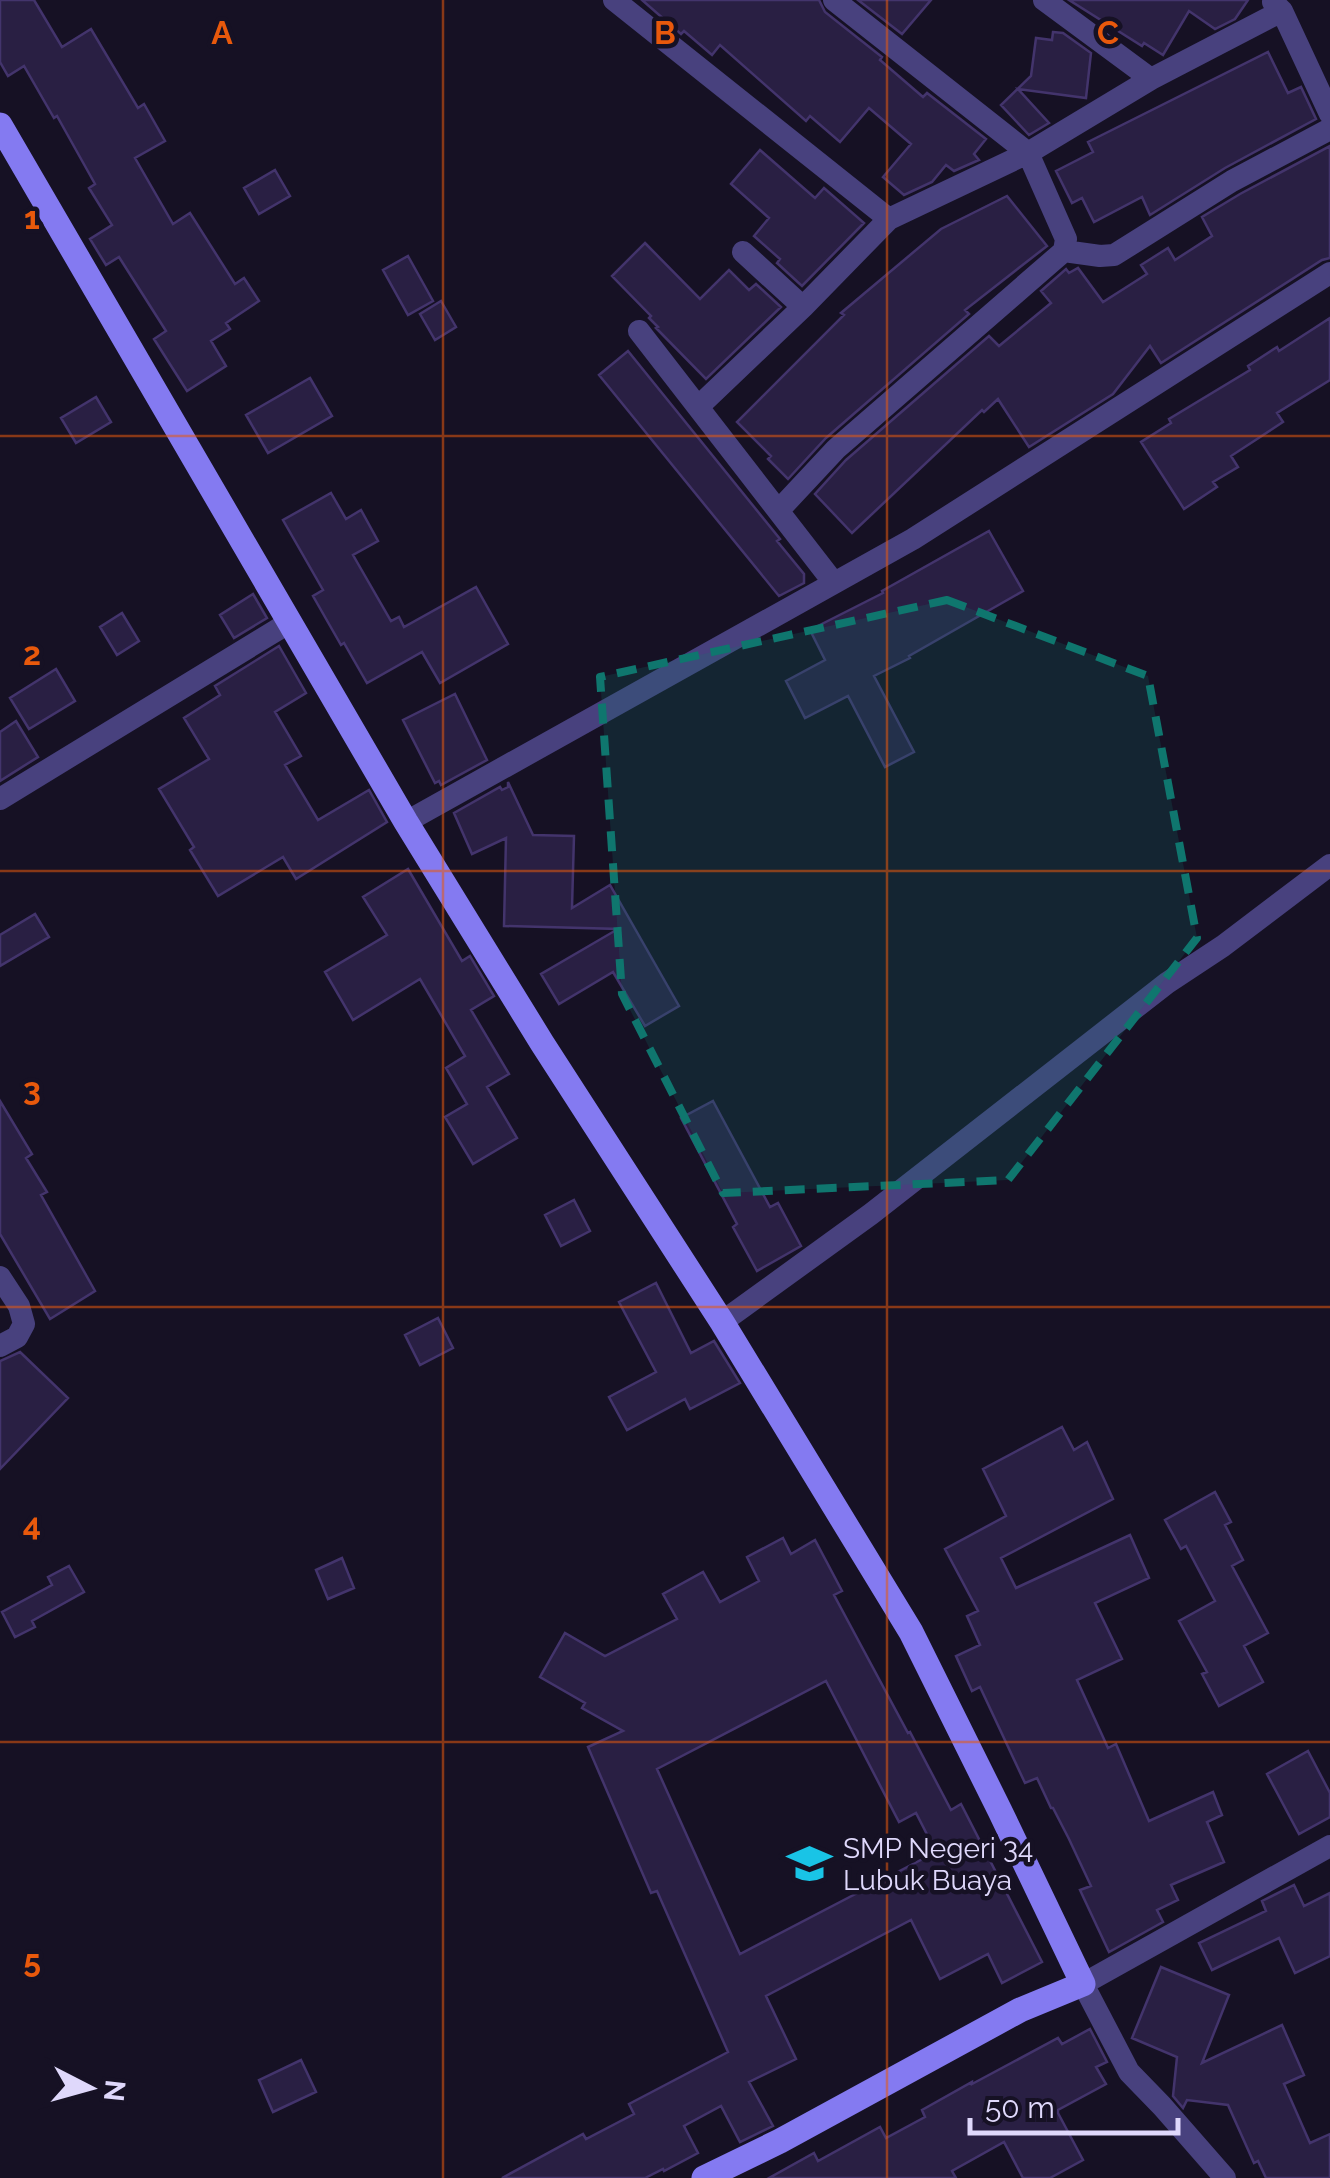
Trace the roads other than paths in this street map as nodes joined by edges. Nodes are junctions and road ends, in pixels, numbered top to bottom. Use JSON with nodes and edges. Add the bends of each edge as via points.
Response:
{"nodes":[{"id":1,"x":614,"y":0,"type":"edge"},
{"id":2,"x":834,"y":0,"type":"edge"},
{"id":3,"x":1044,"y":0,"type":"edge"},
{"id":4,"x":1277,"y":5,"type":"edge"},
{"id":5,"x":1151,"y":79,"type":"junction"},
{"id":6,"x":1330,"y":114,"type":"edge"},
{"id":7,"x":0,"y":125,"type":"edge"},
{"id":8,"x":1330,"y":130,"type":"edge"},
{"id":9,"x":1028,"y":153,"type":"junction"},
{"id":10,"x":889,"y":219,"type":"junction"},
{"id":11,"x":1064,"y":251,"type":"junction"},
{"id":12,"x":743,"y":252,"type":"dead end"},
{"id":13,"x":1330,"y":273,"type":"edge"},
{"id":14,"x":804,"y":307,"type":"junction"},
{"id":15,"x":640,"y":331,"type":"dead end"},
{"id":16,"x":698,"y":406,"type":"junction"},
{"id":17,"x":779,"y":510,"type":"junction"},
{"id":18,"x":834,"y":582,"type":"junction"},
{"id":19,"x":290,"y":622,"type":"junction"},
{"id":20,"x":0,"y":799,"type":"edge"},
{"id":21,"x":406,"y":822,"type":"junction"},
{"id":22,"x":1330,"y":864,"type":"edge"},
{"id":23,"x":0,"y":1277,"type":"edge"},
{"id":24,"x":722,"y":1322,"type":"junction"},
{"id":25,"x":0,"y":1346,"type":"edge"},
{"id":26,"x":1330,"y":1846,"type":"edge"},
{"id":27,"x":1083,"y":1984,"type":"junction"},
{"id":28,"x":704,"y":2178,"type":"edge"},
{"id":29,"x":1225,"y":2178,"type":"edge"}],
"edges":[{"from":1,"to":10,"type":"street"},
{"from":2,"to":9,"type":"street"},
{"from":3,"to":5,"type":"street"},
{"from":4,"to":5,"type":"street"},
{"from":4,"to":6,"type":"street"},
{"from":5,"to":9,"type":"street"},
{"from":7,"to":19,"type":"street"},
{"from":8,"to":11,"type":"street","via":[[1114,255]]},
{"from":9,"to":10,"type":"street"},
{"from":9,"to":11,"type":"street","via":[[1066,239]]},
{"from":10,"to":14,"type":"street"},
{"from":11,"to":17,"type":"street","via":[[836,449]]},
{"from":12,"to":14,"type":"street"},
{"from":13,"to":18,"type":"street","via":[[913,539]]},
{"from":14,"to":16,"type":"street"},
{"from":15,"to":16,"type":"street"},
{"from":16,"to":17,"type":"street"},
{"from":17,"to":18,"type":"street"},
{"from":18,"to":21,"type":"street"},
{"from":19,"to":20,"type":"street"},
{"from":19,"to":21,"type":"street"},
{"from":21,"to":24,"type":"street"},
{"from":22,"to":24,"type":"street"},
{"from":23,"to":25,"type":"street","via":[[24,1324]]},
{"from":24,"to":27,"type":"street","via":[[910,1632]]},
{"from":26,"to":27,"type":"street"},
{"from":27,"to":28,"type":"street","via":[[1020,2010]]},
{"from":27,"to":29,"type":"street","via":[[1129,2072]]}]}
